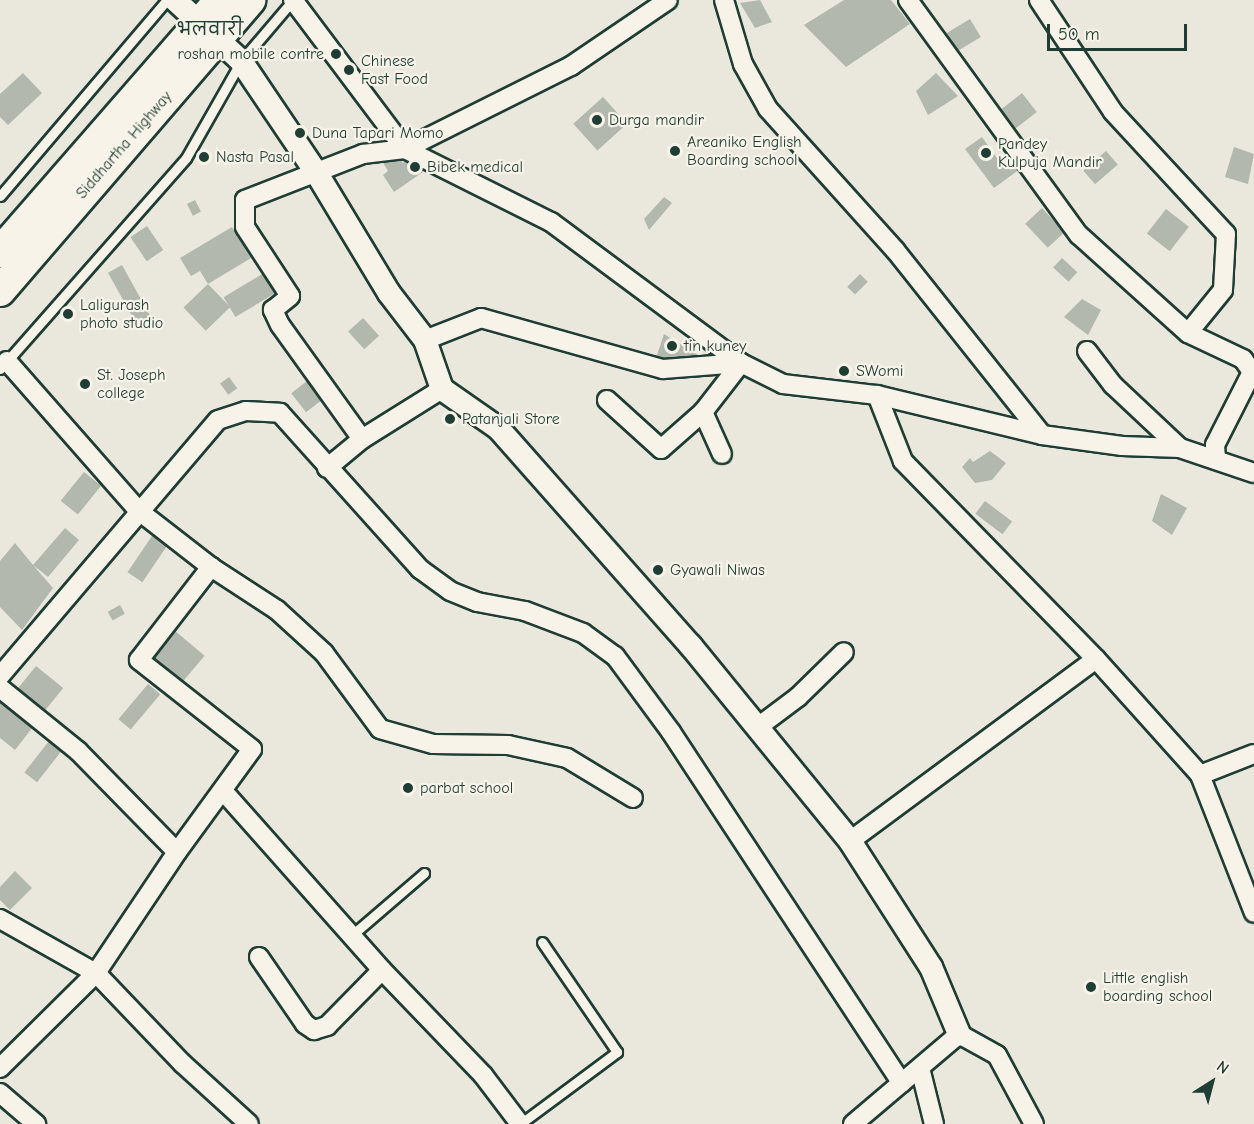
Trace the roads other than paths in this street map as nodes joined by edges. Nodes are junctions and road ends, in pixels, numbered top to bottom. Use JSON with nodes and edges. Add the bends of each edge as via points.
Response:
{"nodes":[{"id":1,"x":167,"y":0,"type":"edge"},
{"id":2,"x":176,"y":0,"type":"edge"},
{"id":3,"x":250,"y":0,"type":"edge"},
{"id":4,"x":293,"y":0,"type":"edge"},
{"id":5,"x":668,"y":0,"type":"edge"},
{"id":6,"x":724,"y":0,"type":"edge"},
{"id":7,"x":908,"y":0,"type":"edge"},
{"id":8,"x":1039,"y":0,"type":"edge"},
{"id":9,"x":214,"y":20,"type":"edge"},
{"id":10,"x":241,"y":61,"type":"junction"},
{"id":11,"x":405,"y":148,"type":"junction"},
{"id":12,"x":316,"y":172,"type":"junction"},
{"id":13,"x":0,"y":196,"type":"edge"},
{"id":14,"x":0,"y":252,"type":"edge"},
{"id":15,"x":0,"y":291,"type":"edge"},
{"id":16,"x":1188,"y":333,"type":"junction"},
{"id":17,"x":425,"y":340,"type":"junction"},
{"id":18,"x":1086,"y":351,"type":"dead end"},
{"id":19,"x":741,"y":363,"type":"junction"},
{"id":20,"x":3,"y":365,"type":"edge"},
{"id":21,"x":442,"y":389,"type":"junction"},
{"id":22,"x":877,"y":395,"type":"junction"},
{"id":23,"x":607,"y":400,"type":"dead end"},
{"id":24,"x":703,"y":412,"type":"junction"},
{"id":25,"x":1042,"y":435,"type":"junction"},
{"id":26,"x":362,"y":439,"type":"junction"},
{"id":27,"x":1180,"y":448,"type":"junction"},
{"id":28,"x":722,"y":454,"type":"dead end"},
{"id":29,"x":1216,"y":460,"type":"junction"},
{"id":30,"x":327,"y":468,"type":"junction"},
{"id":31,"x":1254,"y":473,"type":"edge"},
{"id":32,"x":139,"y":511,"type":"junction"},
{"id":33,"x":211,"y":567,"type":"junction"},
{"id":34,"x":844,"y":652,"type":"dead end"},
{"id":35,"x":1096,"y":659,"type":"junction"},
{"id":36,"x":0,"y":676,"type":"edge"},
{"id":37,"x":0,"y":688,"type":"edge"},
{"id":38,"x":758,"y":727,"type":"junction"},
{"id":39,"x":1254,"y":754,"type":"edge"},
{"id":40,"x":1200,"y":775,"type":"junction"},
{"id":41,"x":224,"y":792,"type":"junction"},
{"id":42,"x":633,"y":798,"type":"dead end"},
{"id":43,"x":850,"y":841,"type":"junction"},
{"id":44,"x":177,"y":852,"type":"junction"},
{"id":45,"x":424,"y":873,"type":"dead end"},
{"id":46,"x":1254,"y":913,"type":"edge"},
{"id":47,"x":0,"y":919,"type":"edge"},
{"id":48,"x":352,"y":935,"type":"junction"},
{"id":49,"x":542,"y":942,"type":"dead end"},
{"id":50,"x":260,"y":957,"type":"dead end"},
{"id":51,"x":382,"y":970,"type":"junction"},
{"id":52,"x":96,"y":973,"type":"junction"},
{"id":53,"x":959,"y":1034,"type":"junction"},
{"id":54,"x":0,"y":1068,"type":"edge"},
{"id":55,"x":921,"y":1068,"type":"junction"},
{"id":56,"x":902,"y":1083,"type":"junction"},
{"id":57,"x":0,"y":1093,"type":"edge"},
{"id":58,"x":36,"y":1124,"type":"edge"},
{"id":59,"x":249,"y":1124,"type":"edge"},
{"id":60,"x":520,"y":1124,"type":"edge"},
{"id":61,"x":853,"y":1124,"type":"edge"},
{"id":62,"x":934,"y":1124,"type":"edge"},
{"id":63,"x":1034,"y":1124,"type":"edge"}],
"edges":[{"from":1,"to":13,"type":"lane"},
{"from":2,"to":9,"type":"street"},
{"from":3,"to":9,"type":"highway","name":"Siddhartha Highway"},
{"from":4,"to":10,"type":"lane"},
{"from":4,"to":11,"type":"street"},
{"from":5,"to":11,"type":"street","via":[[571,66]]},
{"from":6,"to":25,"type":"street","via":[[743,64],[768,109],[895,250]]},
{"from":7,"to":16,"type":"street","via":[[1079,235]]},
{"from":8,"to":16,"type":"street","via":[[1113,112],[1226,234],[1223,290]]},
{"from":9,"to":10,"type":"street"},
{"from":9,"to":14,"type":"highway","name":"Siddhartha Highway"},
{"from":9,"to":15,"type":"highway","name":"Siddhartha Highway"},
{"from":10,"to":12,"type":"street"},
{"from":10,"to":20,"type":"lane","via":[[186,158]]},
{"from":11,"to":12,"type":"street","via":[[363,154]]},
{"from":11,"to":19,"type":"street","via":[[550,222]]},
{"from":12,"to":17,"type":"street","via":[[389,293]]},
{"from":12,"to":26,"type":"street","via":[[245,200],[242,215],[245,227],[290,296],[273,309],[280,325]]},
{"from":16,"to":29,"type":"street","via":[[1244,359],[1252,372],[1215,446]]},
{"from":17,"to":19,"type":"street","via":[[481,318],[663,369]]},
{"from":17,"to":21,"type":"street"},
{"from":18,"to":27,"type":"street","via":[[1113,385]]},
{"from":19,"to":22,"type":"street","via":[[783,384]]},
{"from":19,"to":24,"type":"street"},
{"from":20,"to":32,"type":"street"},
{"from":21,"to":26,"type":"street"},
{"from":21,"to":38,"type":"street","via":[[498,428]]},
{"from":22,"to":25,"type":"street"},
{"from":22,"to":35,"type":"street","via":[[903,461]]},
{"from":23,"to":24,"type":"street","via":[[661,449]]},
{"from":24,"to":28,"type":"street"},
{"from":25,"to":27,"type":"street","via":[[1122,446]]},
{"from":26,"to":30,"type":"street"},
{"from":27,"to":29,"type":"street"},
{"from":29,"to":31,"type":"street"},
{"from":30,"to":32,"type":"street","via":[[280,413],[246,411],[218,420]]},
{"from":30,"to":56,"type":"street","via":[[420,569],[450,591],[477,602],[525,611],[583,633],[615,656],[671,732]]},
{"from":32,"to":33,"type":"street"},
{"from":32,"to":36,"type":"street"},
{"from":33,"to":41,"type":"street","via":[[139,660],[252,749]]},
{"from":33,"to":42,"type":"street","via":[[277,610],[324,653],[380,729],[433,744],[508,745],[567,758]]},
{"from":34,"to":38,"type":"street","via":[[798,697]]},
{"from":35,"to":40,"type":"street"},
{"from":35,"to":43,"type":"street"},
{"from":37,"to":44,"type":"street","via":[[78,751]]},
{"from":38,"to":43,"type":"street"},
{"from":39,"to":40,"type":"street"},
{"from":40,"to":46,"type":"street"},
{"from":41,"to":44,"type":"street"},
{"from":41,"to":48,"type":"street"},
{"from":43,"to":53,"type":"street","via":[[931,967]]},
{"from":44,"to":52,"type":"street"},
{"from":45,"to":48,"type":"lane"},
{"from":47,"to":52,"type":"street"},
{"from":48,"to":51,"type":"street"},
{"from":49,"to":60,"type":"lane","via":[[617,1052]]},
{"from":50,"to":51,"type":"street","via":[[305,1024],[314,1030],[327,1026]]},
{"from":51,"to":60,"type":"street","via":[[483,1075]]},
{"from":52,"to":54,"type":"street"},
{"from":52,"to":59,"type":"street","via":[[183,1064]]},
{"from":53,"to":55,"type":"street"},
{"from":53,"to":63,"type":"street","via":[[997,1055]]},
{"from":55,"to":56,"type":"street"},
{"from":55,"to":62,"type":"street"},
{"from":56,"to":61,"type":"street"},
{"from":57,"to":58,"type":"street"}]}
